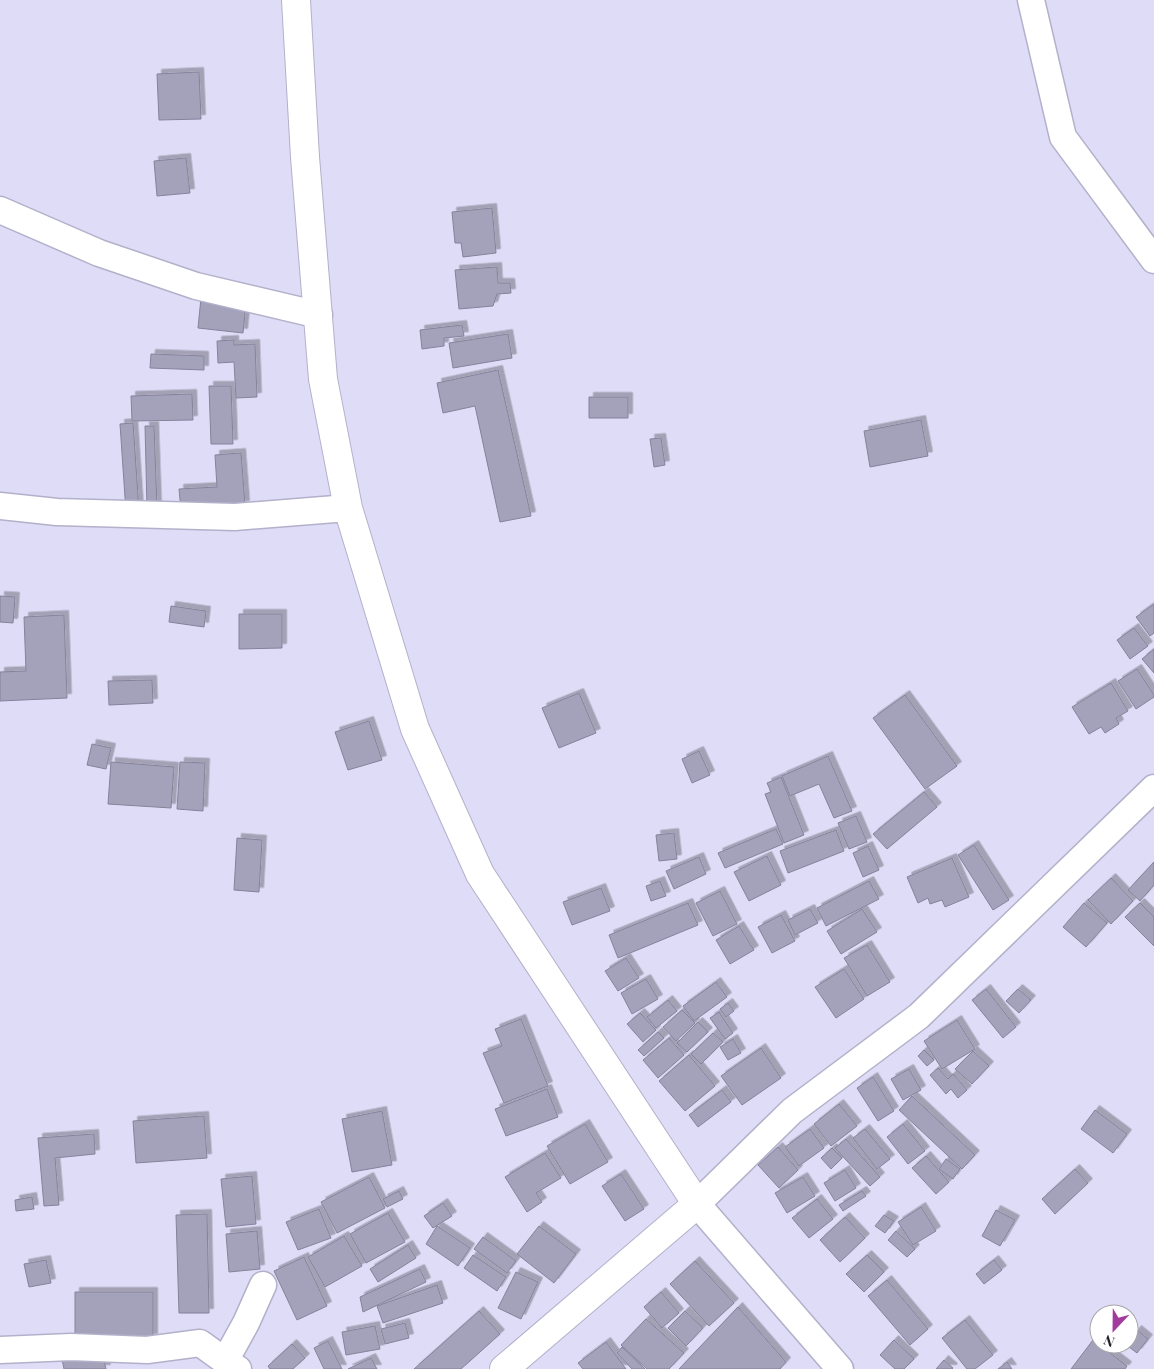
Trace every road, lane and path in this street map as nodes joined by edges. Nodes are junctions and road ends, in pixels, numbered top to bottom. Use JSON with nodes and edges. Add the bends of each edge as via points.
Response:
{"nodes":[{"id":1,"x":296,"y":0,"type":"edge"},
{"id":2,"x":1031,"y":0,"type":"edge"},
{"id":3,"x":0,"y":210,"type":"edge"},
{"id":4,"x":1154,"y":260,"type":"edge"},
{"id":5,"x":318,"y":315,"type":"junction"},
{"id":6,"x":0,"y":506,"type":"edge"},
{"id":7,"x":348,"y":508,"type":"junction"},
{"id":8,"x":1149,"y":802,"type":"edge"},
{"id":9,"x":697,"y":1204,"type":"junction"},
{"id":10,"x":263,"y":1285,"type":"dead end"},
{"id":11,"x":0,"y":1350,"type":"edge"},
{"id":12,"x":232,"y":1365,"type":"edge"},
{"id":13,"x":504,"y":1369,"type":"edge"},
{"id":14,"x":840,"y":1369,"type":"edge"}],
"edges":[{"from":1,"to":5,"type":"street"},
{"from":2,"to":4,"type":"street","via":[[1063,137]]},
{"from":3,"to":5,"type":"street","via":[[99,253],[178,280]]},
{"from":5,"to":7,"type":"street","via":[[323,379]]},
{"from":6,"to":7,"type":"street","via":[[57,512],[235,517]]},
{"from":7,"to":9,"type":"street","via":[[415,729],[480,874]]},
{"from":8,"to":9,"type":"street","via":[[919,1016],[792,1111]]},
{"from":9,"to":13,"type":"street"},
{"from":9,"to":14,"type":"street"},
{"from":10,"to":12,"type":"street"},
{"from":11,"to":12,"type":"street","via":[[72,1347],[147,1350],[200,1343]]}]}
